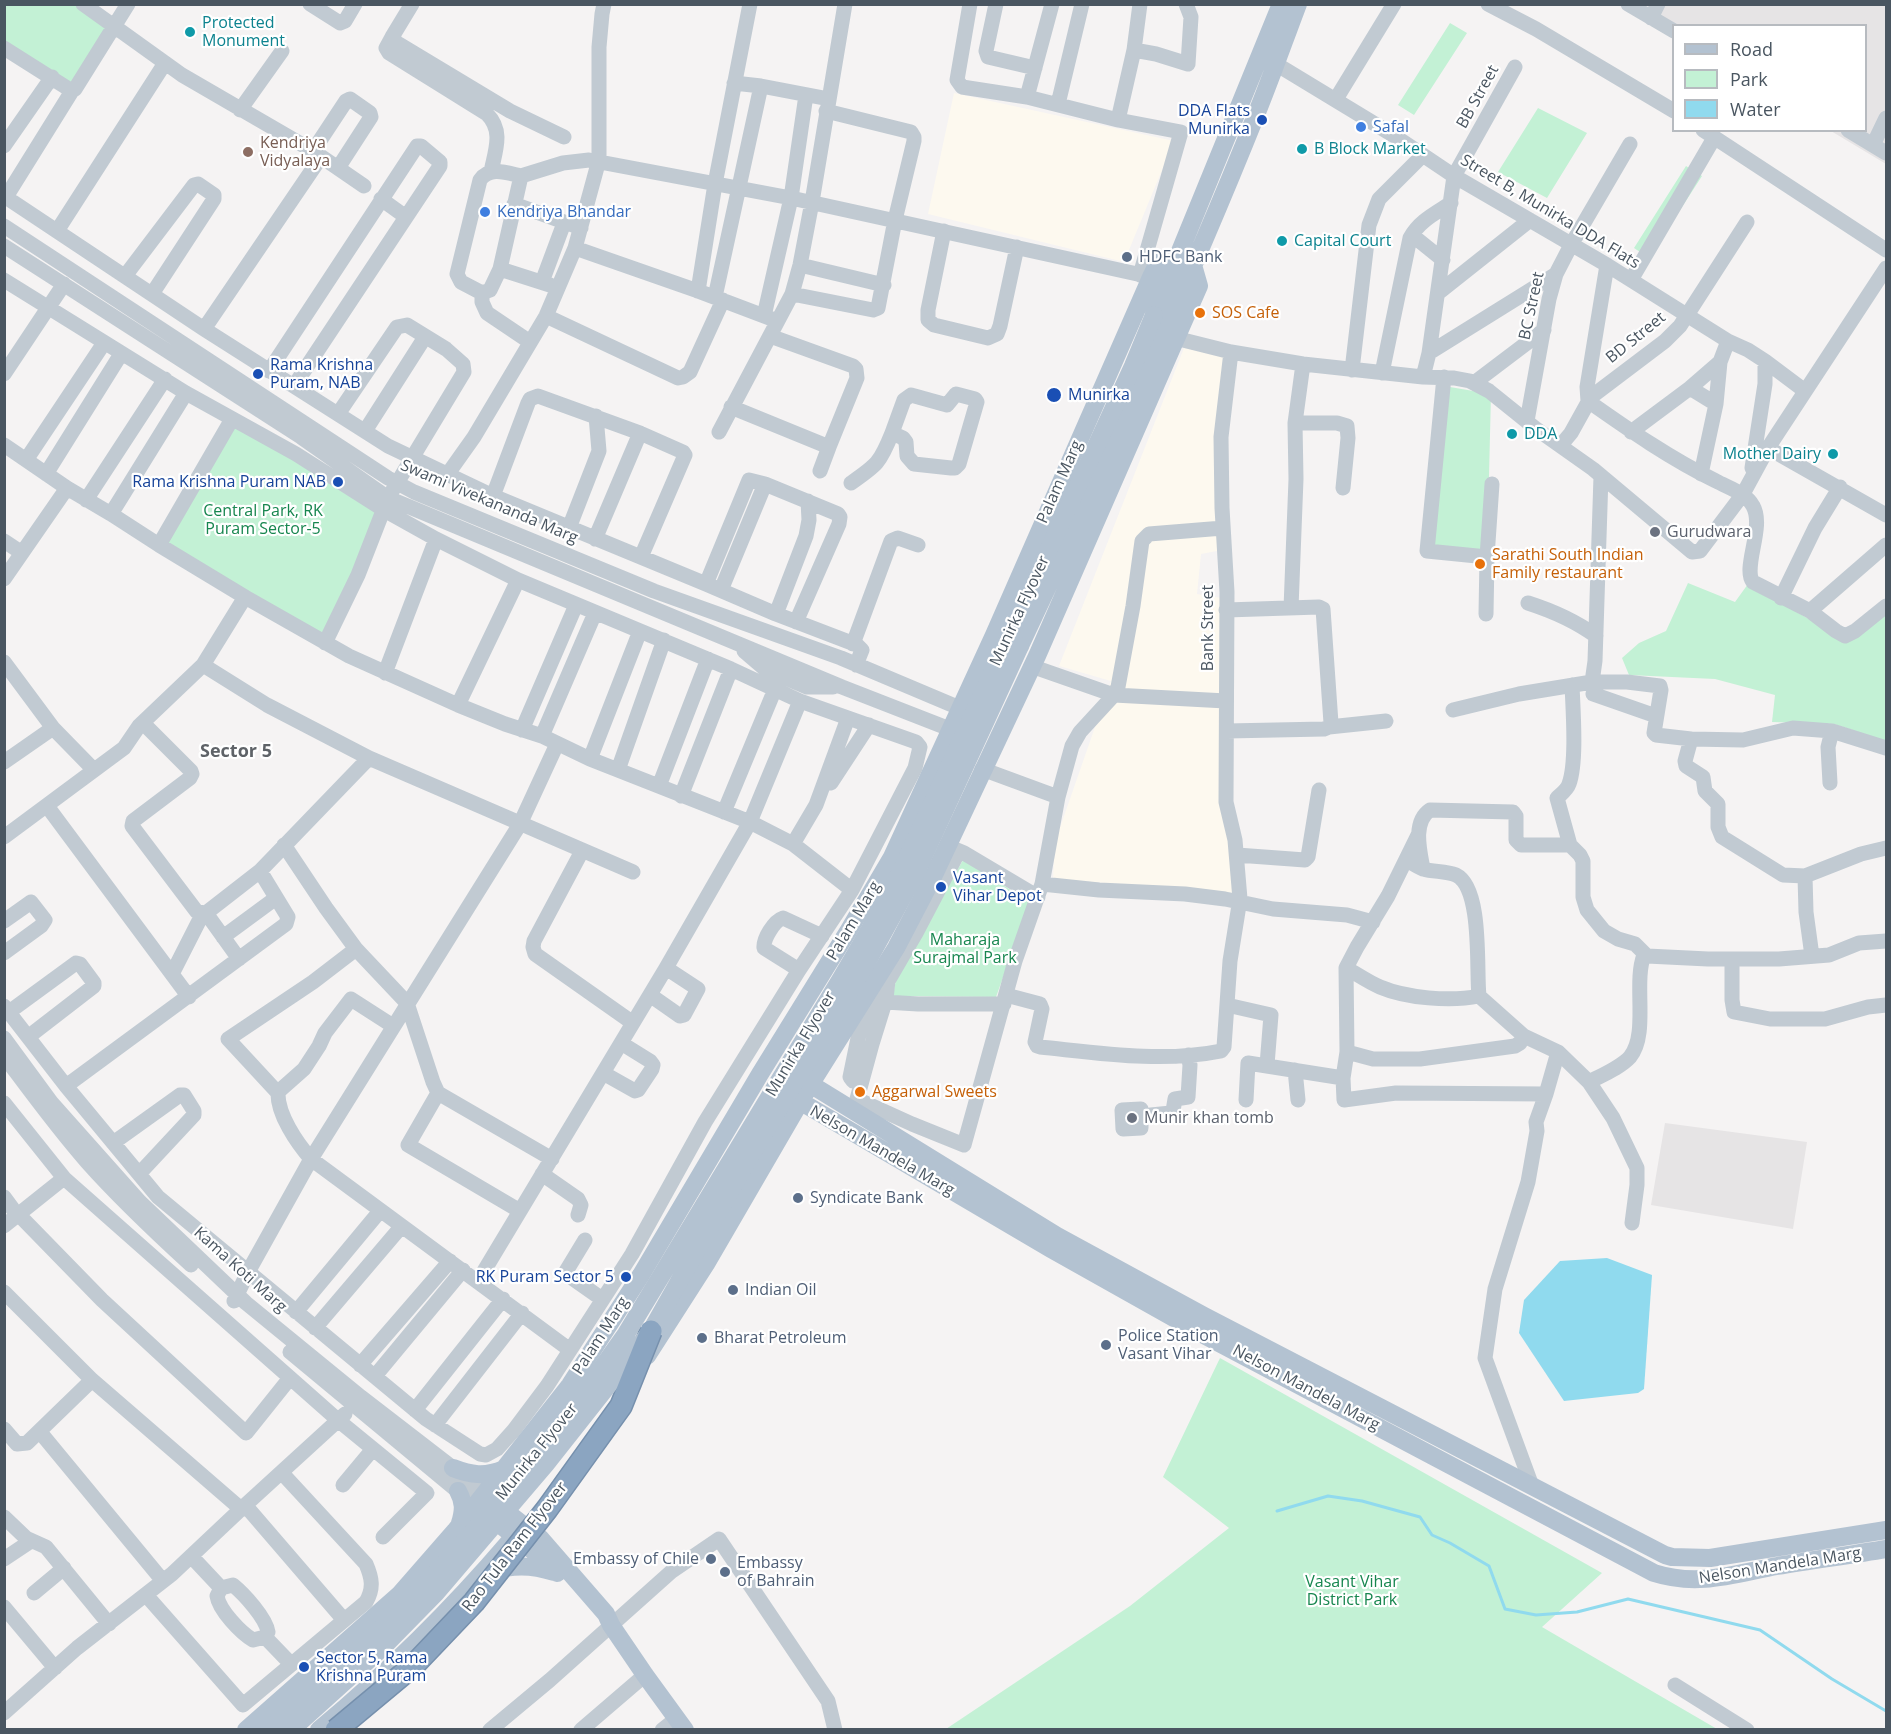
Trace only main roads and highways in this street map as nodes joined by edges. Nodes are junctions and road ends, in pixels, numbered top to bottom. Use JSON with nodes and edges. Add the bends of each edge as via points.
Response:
{"nodes":[{"id":1,"x":1281,"y":4,"type":"edge"},
{"id":2,"x":1298,"y":4,"type":"edge"},
{"id":3,"x":1176,"y":257,"type":"junction"},
{"id":4,"x":1165,"y":325,"type":"junction"},
{"id":5,"x":989,"y":644,"type":"junction"},
{"id":6,"x":1031,"y":666,"type":"junction"},
{"id":7,"x":770,"y":1058,"type":"junction"},
{"id":8,"x":760,"y":1074,"type":"junction"},
{"id":9,"x":810,"y":1085,"type":"junction"},
{"id":10,"x":800,"y":1102,"type":"junction"},
{"id":11,"x":651,"y":1331,"type":"junction"},
{"id":12,"x":453,"y":1468,"type":"road end"},
{"id":13,"x":504,"y":1469,"type":"junction"},
{"id":14,"x":458,"y":1491,"type":"road end"},
{"id":15,"x":480,"y":1500,"type":"junction"},
{"id":16,"x":460,"y":1525,"type":"junction"},
{"id":17,"x":519,"y":1530,"type":"junction"},
{"id":18,"x":1887,"y":1530,"type":"edge"},
{"id":19,"x":1887,"y":1549,"type":"edge"},
{"id":20,"x":422,"y":1569,"type":"junction"},
{"id":21,"x":556,"y":1572,"type":"junction"},
{"id":22,"x":480,"y":1576,"type":"junction"},
{"id":23,"x":456,"y":1601,"type":"junction"},
{"id":24,"x":611,"y":1625,"type":"junction"},
{"id":25,"x":681,"y":1724,"type":"edge"},
{"id":26,"x":246,"y":1730,"type":"edge"},
{"id":27,"x":269,"y":1730,"type":"edge"},
{"id":28,"x":291,"y":1730,"type":"edge"},
{"id":29,"x":319,"y":1730,"type":"edge"},
{"id":30,"x":336,"y":1730,"type":"edge"}],
"edges":[{"from":1,"to":3,"type":"main road"},
{"from":2,"to":4,"type":"main road","name":"Munirka Flyover","via":[[1256,115]]},
{"from":3,"to":4,"type":"main road","name":"Munirka Flyover"},
{"from":3,"to":5,"type":"main road","name":"Palam Marg","via":[[1158,263],[1145,276]]},
{"from":4,"to":6,"type":"main road","via":[[1109,494]]},
{"from":4,"to":11,"type":"main road","name":"Munirka Flyover","bridge":true,"via":[[915,875]]},
{"from":4,"to":27,"type":"main road","name":"Munirka Flyover","bridge":true,"via":[[1133,366],[903,867],[870,929],[626,1334],[543,1447],[478,1526],[382,1628]]},
{"from":5,"to":6,"type":"main road","via":[[995,663],[1003,669],[1023,671]]},
{"from":5,"to":7,"type":"main road","name":"Palam Marg","via":[[892,857]]},
{"from":6,"to":9,"type":"main road","via":[[982,769],[953,849]]},
{"from":7,"to":8,"type":"main road","name":"Palam Marg"},
{"from":7,"to":9,"type":"main road","name":"Nelson Mandela Marg"},
{"from":8,"to":10,"type":"main road","name":"Nelson Mandela Marg"},
{"from":8,"to":13,"type":"main road","name":"Palam Marg","via":[[577,1375]]},
{"from":9,"to":10,"type":"main road"},
{"from":9,"to":18,"type":"main road","name":"Nelson Mandela Marg","via":[[854,1105],[917,1150],[1057,1236],[1672,1557],[1710,1558]]},
{"from":10,"to":17,"type":"main road","via":[[706,1264],[609,1415]]},
{"from":10,"to":19,"type":"main road","name":"Nelson Mandela Marg","via":[[1197,1331],[1654,1573],[1684,1580],[1711,1579]]},
{"from":11,"to":28,"type":"main road","name":"Munirka Flyover","bridge":true,"via":[[546,1464],[436,1593]]},
{"from":11,"to":30,"type":"highway","name":"Rao Tula Ram Flyover","bridge":true,"via":[[621,1406],[474,1602],[414,1665]]},
{"from":12,"to":13,"type":"main road","via":[[471,1475]]},
{"from":13,"to":15,"type":"main road","name":"Palam Marg"},
{"from":14,"to":16,"type":"main road","via":[[464,1509]]},
{"from":15,"to":16,"type":"main road","name":"Palam Marg"},
{"from":15,"to":17,"type":"main road"},
{"from":16,"to":20,"type":"main road","name":"Palam Marg"},
{"from":17,"to":21,"type":"main road"},
{"from":17,"to":22,"type":"main road"},
{"from":17,"to":24,"type":"main road","via":[[555,1553]]},
{"from":20,"to":23,"type":"main road","via":[[434,1563],[450,1570],[460,1588]]},
{"from":20,"to":26,"type":"main road","name":"Palam Marg","via":[[400,1594]]},
{"from":21,"to":22,"type":"main road","via":[[513,1566]]},
{"from":21,"to":24,"type":"main road","via":[[599,1619]]},
{"from":22,"to":23,"type":"main road"},
{"from":23,"to":29,"type":"main road","via":[[407,1653]]},
{"from":24,"to":25,"type":"main road"}]}
